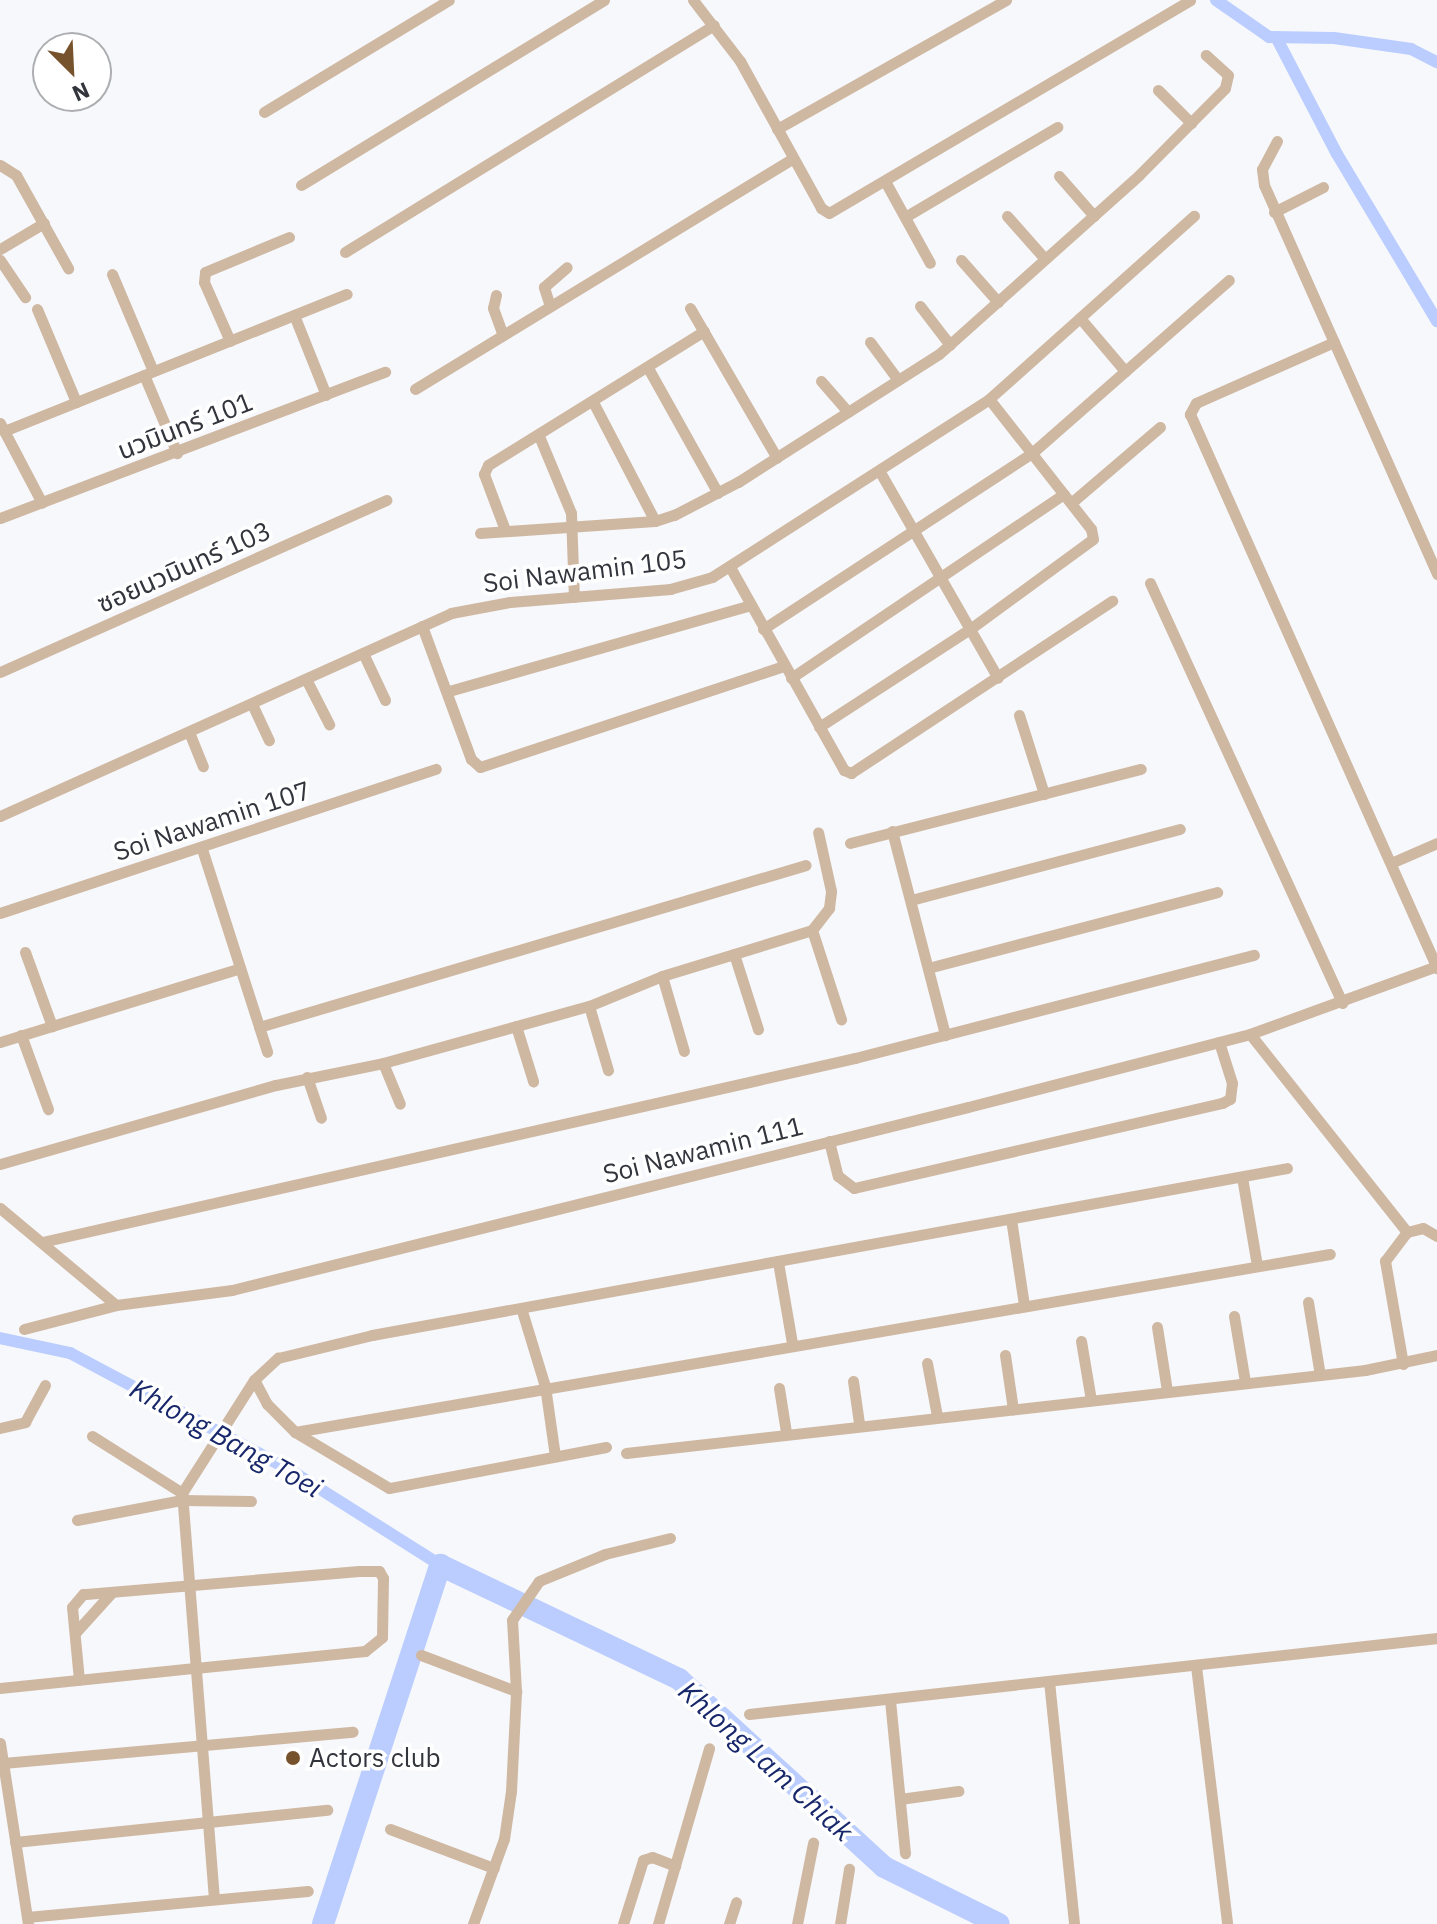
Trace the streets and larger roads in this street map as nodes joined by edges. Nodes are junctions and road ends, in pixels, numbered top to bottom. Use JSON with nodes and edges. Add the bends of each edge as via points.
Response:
{"nodes":[{"id":1,"x":449,"y":0,"type":"edge"},
{"id":2,"x":604,"y":0,"type":"edge"},
{"id":3,"x":693,"y":0,"type":"edge"},
{"id":4,"x":1006,"y":0,"type":"edge"},
{"id":5,"x":1190,"y":0,"type":"edge"},
{"id":6,"x":714,"y":25,"type":"junction"},
{"id":7,"x":1206,"y":55,"type":"dead end"},
{"id":8,"x":1158,"y":90,"type":"dead end"},
{"id":9,"x":264,"y":112,"type":"dead end"},
{"id":10,"x":1191,"y":123,"type":"junction"},
{"id":11,"x":1057,"y":127,"type":"dead end"},
{"id":12,"x":777,"y":129,"type":"junction"},
{"id":13,"x":1277,"y":141,"type":"dead end"},
{"id":14,"x":793,"y":158,"type":"junction"},
{"id":15,"x":0,"y":165,"type":"edge"},
{"id":16,"x":1059,"y":176,"type":"dead end"},
{"id":17,"x":886,"y":183,"type":"junction"},
{"id":18,"x":301,"y":185,"type":"dead end"},
{"id":19,"x":1323,"y":187,"type":"dead end"},
{"id":20,"x":1274,"y":212,"type":"junction"},
{"id":21,"x":1007,"y":216,"type":"dead end"},
{"id":22,"x":1094,"y":216,"type":"junction"},
{"id":23,"x":1194,"y":216,"type":"dead end"},
{"id":24,"x":905,"y":217,"type":"junction"},
{"id":25,"x":44,"y":223,"type":"junction"},
{"id":26,"x":289,"y":237,"type":"dead end"},
{"id":27,"x":0,"y":249,"type":"edge"},
{"id":28,"x":345,"y":252,"type":"dead end"},
{"id":29,"x":1045,"y":259,"type":"junction"},
{"id":30,"x":0,"y":260,"type":"edge"},
{"id":31,"x":961,"y":260,"type":"dead end"},
{"id":32,"x":930,"y":263,"type":"dead end"},
{"id":33,"x":567,"y":267,"type":"dead end"},
{"id":34,"x":68,"y":268,"type":"dead end"},
{"id":35,"x":112,"y":274,"type":"dead end"},
{"id":36,"x":1229,"y":280,"type":"dead end"},
{"id":37,"x":347,"y":294,"type":"dead end"},
{"id":38,"x":496,"y":295,"type":"dead end"},
{"id":39,"x":25,"y":297,"type":"dead end"},
{"id":40,"x":998,"y":302,"type":"junction"},
{"id":41,"x":550,"y":306,"type":"junction"},
{"id":42,"x":920,"y":306,"type":"dead end"},
{"id":43,"x":690,"y":308,"type":"dead end"},
{"id":44,"x":37,"y":309,"type":"dead end"},
{"id":45,"x":294,"y":315,"type":"junction"},
{"id":46,"x":1080,"y":318,"type":"junction"},
{"id":47,"x":704,"y":331,"type":"junction"},
{"id":48,"x":503,"y":335,"type":"junction"},
{"id":49,"x":230,"y":341,"type":"junction"},
{"id":50,"x":870,"y":342,"type":"dead end"},
{"id":51,"x":1334,"y":342,"type":"junction"},
{"id":52,"x":950,"y":345,"type":"junction"},
{"id":53,"x":648,"y":368,"type":"junction"},
{"id":54,"x":1125,"y":371,"type":"junction"},
{"id":55,"x":385,"y":372,"type":"dead end"},
{"id":56,"x":149,"y":373,"type":"junction"},
{"id":57,"x":898,"y":380,"type":"junction"},
{"id":58,"x":821,"y":381,"type":"dead end"},
{"id":59,"x":415,"y":389,"type":"dead end"},
{"id":60,"x":326,"y":395,"type":"junction"},
{"id":61,"x":989,"y":399,"type":"junction"},
{"id":62,"x":76,"y":402,"type":"junction"},
{"id":63,"x":593,"y":402,"type":"junction"},
{"id":64,"x":848,"y":412,"type":"junction"},
{"id":65,"x":2,"y":427,"type":"edge"},
{"id":66,"x":1160,"y":427,"type":"dead end"},
{"id":67,"x":539,"y":436,"type":"junction"},
{"id":68,"x":177,"y":453,"type":"junction"},
{"id":69,"x":1032,"y":453,"type":"junction"},
{"id":70,"x":777,"y":458,"type":"junction"},
{"id":71,"x":880,"y":472,"type":"junction"},
{"id":72,"x":718,"y":493,"type":"junction"},
{"id":73,"x":1068,"y":498,"type":"junction"},
{"id":74,"x":386,"y":500,"type":"dead end"},
{"id":75,"x":42,"y":503,"type":"junction"},
{"id":76,"x":0,"y":518,"type":"edge"},
{"id":77,"x":655,"y":521,"type":"junction"},
{"id":78,"x":573,"y":525,"type":"junction"},
{"id":79,"x":913,"y":529,"type":"junction"},
{"id":80,"x":505,"y":530,"type":"junction"},
{"id":81,"x":480,"y":533,"type":"dead end"},
{"id":82,"x":730,"y":567,"type":"junction"},
{"id":83,"x":1437,"y":574,"type":"edge"},
{"id":84,"x":941,"y":579,"type":"junction"},
{"id":85,"x":1150,"y":583,"type":"dead end"},
{"id":86,"x":574,"y":597,"type":"junction"},
{"id":87,"x":1112,"y":601,"type":"dead end"},
{"id":88,"x":751,"y":605,"type":"junction"},
{"id":89,"x":422,"y":626,"type":"junction"},
{"id":90,"x":763,"y":629,"type":"junction"},
{"id":91,"x":970,"y":629,"type":"junction"},
{"id":92,"x":363,"y":653,"type":"junction"},
{"id":93,"x":784,"y":666,"type":"junction"},
{"id":94,"x":0,"y":672,"type":"edge"},
{"id":95,"x":791,"y":678,"type":"junction"},
{"id":96,"x":998,"y":678,"type":"junction"},
{"id":97,"x":306,"y":679,"type":"junction"},
{"id":98,"x":449,"y":691,"type":"junction"},
{"id":99,"x":385,"y":700,"type":"dead end"},
{"id":100,"x":252,"y":704,"type":"junction"},
{"id":101,"x":1019,"y":715,"type":"dead end"},
{"id":102,"x":329,"y":724,"type":"dead end"},
{"id":103,"x":819,"y":727,"type":"junction"},
{"id":104,"x":189,"y":732,"type":"junction"},
{"id":105,"x":269,"y":740,"type":"dead end"},
{"id":106,"x":203,"y":766,"type":"dead end"},
{"id":107,"x":436,"y":769,"type":"dead end"},
{"id":108,"x":1141,"y":769,"type":"dead end"},
{"id":109,"x":1044,"y":794,"type":"junction"},
{"id":110,"x":0,"y":816,"type":"edge"},
{"id":111,"x":1180,"y":829,"type":"dead end"},
{"id":112,"x":892,"y":831,"type":"junction"},
{"id":113,"x":818,"y":832,"type":"dead end"},
{"id":114,"x":850,"y":843,"type":"dead end"},
{"id":115,"x":1437,"y":843,"type":"edge"},
{"id":116,"x":202,"y":849,"type":"junction"},
{"id":117,"x":1391,"y":863,"type":"junction"},
{"id":118,"x":806,"y":865,"type":"dead end"},
{"id":119,"x":1217,"y":892,"type":"dead end"},
{"id":120,"x":911,"y":900,"type":"junction"},
{"id":121,"x":0,"y":913,"type":"edge"},
{"id":122,"x":812,"y":930,"type":"junction"},
{"id":123,"x":25,"y":952,"type":"dead end"},
{"id":124,"x":734,"y":954,"type":"junction"},
{"id":125,"x":1254,"y":955,"type":"dead end"},
{"id":126,"x":1437,"y":967,"type":"edge"},
{"id":127,"x":240,"y":968,"type":"junction"},
{"id":128,"x":928,"y":968,"type":"junction"},
{"id":129,"x":662,"y":976,"type":"junction"},
{"id":130,"x":1342,"y":1003,"type":"junction"},
{"id":131,"x":589,"y":1006,"type":"junction"},
{"id":132,"x":841,"y":1019,"type":"dead end"},
{"id":133,"x":52,"y":1026,"type":"junction"},
{"id":134,"x":516,"y":1026,"type":"junction"},
{"id":135,"x":259,"y":1027,"type":"junction"},
{"id":136,"x":758,"y":1029,"type":"dead end"},
{"id":137,"x":1250,"y":1034,"type":"junction"},
{"id":138,"x":21,"y":1035,"type":"junction"},
{"id":139,"x":945,"y":1035,"type":"junction"},
{"id":140,"x":0,"y":1042,"type":"edge"},
{"id":141,"x":1219,"y":1042,"type":"junction"},
{"id":142,"x":684,"y":1051,"type":"dead end"},
{"id":143,"x":267,"y":1052,"type":"dead end"},
{"id":144,"x":383,"y":1063,"type":"junction"},
{"id":145,"x":608,"y":1070,"type":"dead end"},
{"id":146,"x":307,"y":1077,"type":"junction"},
{"id":147,"x":533,"y":1081,"type":"dead end"},
{"id":148,"x":400,"y":1104,"type":"dead end"},
{"id":149,"x":48,"y":1109,"type":"dead end"},
{"id":150,"x":321,"y":1118,"type":"dead end"},
{"id":151,"x":829,"y":1141,"type":"junction"},
{"id":152,"x":0,"y":1164,"type":"edge"},
{"id":153,"x":1287,"y":1168,"type":"dead end"},
{"id":154,"x":1242,"y":1177,"type":"junction"},
{"id":155,"x":4,"y":1212,"type":"edge"},
{"id":156,"x":1011,"y":1219,"type":"junction"},
{"id":157,"x":0,"y":1227,"type":"edge"},
{"id":158,"x":1407,"y":1232,"type":"junction"},
{"id":159,"x":1437,"y":1236,"type":"edge"},
{"id":160,"x":42,"y":1242,"type":"junction"},
{"id":161,"x":1330,"y":1254,"type":"dead end"},
{"id":162,"x":778,"y":1262,"type":"junction"},
{"id":163,"x":1257,"y":1266,"type":"junction"},
{"id":164,"x":1308,"y":1302,"type":"dead end"},
{"id":165,"x":116,"y":1305,"type":"junction"},
{"id":166,"x":1024,"y":1305,"type":"junction"},
{"id":167,"x":522,"y":1311,"type":"junction"},
{"id":168,"x":1234,"y":1316,"type":"dead end"},
{"id":169,"x":1157,"y":1327,"type":"dead end"},
{"id":170,"x":24,"y":1329,"type":"dead end"},
{"id":171,"x":1081,"y":1341,"type":"dead end"},
{"id":172,"x":792,"y":1343,"type":"junction"},
{"id":173,"x":1005,"y":1355,"type":"dead end"},
{"id":174,"x":1437,"y":1355,"type":"edge"},
{"id":175,"x":927,"y":1363,"type":"dead end"},
{"id":176,"x":1403,"y":1364,"type":"junction"},
{"id":177,"x":1320,"y":1375,"type":"junction"},
{"id":178,"x":254,"y":1380,"type":"junction"},
{"id":179,"x":853,"y":1381,"type":"dead end"},
{"id":180,"x":1245,"y":1382,"type":"junction"},
{"id":181,"x":45,"y":1385,"type":"dead end"},
{"id":182,"x":545,"y":1386,"type":"junction"},
{"id":183,"x":779,"y":1388,"type":"dead end"},
{"id":184,"x":1167,"y":1391,"type":"junction"},
{"id":185,"x":1091,"y":1400,"type":"junction"},
{"id":186,"x":1013,"y":1409,"type":"junction"},
{"id":187,"x":937,"y":1416,"type":"junction"},
{"id":188,"x":859,"y":1423,"type":"junction"},
{"id":189,"x":0,"y":1428,"type":"edge"},
{"id":190,"x":295,"y":1432,"type":"junction"},
{"id":191,"x":786,"y":1432,"type":"junction"},
{"id":192,"x":92,"y":1436,"type":"dead end"},
{"id":193,"x":606,"y":1447,"type":"dead end"},
{"id":194,"x":626,"y":1453,"type":"dead end"},
{"id":195,"x":555,"y":1456,"type":"junction"},
{"id":196,"x":182,"y":1496,"type":"junction"},
{"id":197,"x":251,"y":1501,"type":"dead end"},
{"id":198,"x":77,"y":1520,"type":"dead end"},
{"id":199,"x":670,"y":1538,"type":"dead end"},
{"id":200,"x":186,"y":1586,"type":"junction"},
{"id":201,"x":112,"y":1592,"type":"junction"},
{"id":202,"x":75,"y":1633,"type":"junction"},
{"id":203,"x":1437,"y":1638,"type":"edge"},
{"id":204,"x":421,"y":1655,"type":"dead end"},
{"id":205,"x":1196,"y":1666,"type":"junction"},
{"id":206,"x":195,"y":1668,"type":"junction"},
{"id":207,"x":79,"y":1680,"type":"junction"},
{"id":208,"x":1049,"y":1681,"type":"junction"},
{"id":209,"x":0,"y":1688,"type":"edge"},
{"id":210,"x":516,"y":1691,"type":"junction"},
{"id":211,"x":890,"y":1700,"type":"junction"},
{"id":212,"x":749,"y":1714,"type":"dead end"},
{"id":213,"x":353,"y":1732,"type":"dead end"},
{"id":214,"x":0,"y":1743,"type":"edge"},
{"id":215,"x":199,"y":1747,"type":"junction"},
{"id":216,"x":709,"y":1748,"type":"dead end"},
{"id":217,"x":3,"y":1763,"type":"junction"},
{"id":218,"x":2,"y":1779,"type":"edge"},
{"id":219,"x":958,"y":1791,"type":"dead end"},
{"id":220,"x":900,"y":1799,"type":"junction"},
{"id":221,"x":327,"y":1810,"type":"dead end"},
{"id":222,"x":210,"y":1819,"type":"junction"},
{"id":223,"x":390,"y":1829,"type":"dead end"},
{"id":224,"x":15,"y":1842,"type":"junction"},
{"id":225,"x":813,"y":1843,"type":"dead end"},
{"id":226,"x":905,"y":1853,"type":"dead end"},
{"id":227,"x":675,"y":1866,"type":"junction"},
{"id":228,"x":494,"y":1868,"type":"junction"},
{"id":229,"x":849,"y":1869,"type":"dead end"},
{"id":230,"x":308,"y":1891,"type":"dead end"},
{"id":231,"x":214,"y":1899,"type":"junction"},
{"id":232,"x":736,"y":1902,"type":"dead end"},
{"id":233,"x":27,"y":1921,"type":"edge"},
{"id":234,"x":1074,"y":1923,"type":"edge"},
{"id":235,"x":473,"y":1924,"type":"edge"},
{"id":236,"x":623,"y":1924,"type":"edge"},
{"id":237,"x":658,"y":1924,"type":"edge"},
{"id":238,"x":729,"y":1924,"type":"edge"},
{"id":239,"x":797,"y":1924,"type":"edge"},
{"id":240,"x":840,"y":1924,"type":"edge"},
{"id":241,"x":1227,"y":1924,"type":"edge"}],
"edges":[{"from":1,"to":9,"type":"street"},
{"from":2,"to":18,"type":"street"},
{"from":3,"to":6,"type":"street"},
{"from":4,"to":12,"type":"street"},
{"from":5,"to":17,"type":"street"},
{"from":6,"to":12,"type":"street"},
{"from":6,"to":28,"type":"street"},
{"from":7,"to":10,"type":"street","via":[[1228,75],[1228,83]]},
{"from":8,"to":10,"type":"street"},
{"from":10,"to":22,"type":"street"},
{"from":11,"to":24,"type":"street"},
{"from":12,"to":14,"type":"street"},
{"from":13,"to":20,"type":"street","via":[[1261,175]]},
{"from":14,"to":17,"type":"street","via":[[826,212]]},
{"from":14,"to":41,"type":"street"},
{"from":15,"to":25,"type":"street","via":[[16,175]]},
{"from":16,"to":22,"type":"street"},
{"from":17,"to":24,"type":"street"},
{"from":19,"to":20,"type":"street"},
{"from":20,"to":51,"type":"street"},
{"from":21,"to":29,"type":"street"},
{"from":22,"to":29,"type":"street"},
{"from":23,"to":46,"type":"street","name":"Soi Nawamin 105"},
{"from":24,"to":32,"type":"street"},
{"from":25,"to":27,"type":"street"},
{"from":25,"to":34,"type":"street"},
{"from":26,"to":49,"type":"street","via":[[205,272],[204,282]]},
{"from":29,"to":40,"type":"street"},
{"from":30,"to":39,"type":"street"},
{"from":31,"to":40,"type":"street"},
{"from":33,"to":41,"type":"street","via":[[544,287]]},
{"from":35,"to":56,"type":"street"},
{"from":36,"to":54,"type":"street"},
{"from":37,"to":45,"type":"street"},
{"from":38,"to":48,"type":"street","via":[[495,319]]},
{"from":40,"to":52,"type":"street"},
{"from":41,"to":48,"type":"street"},
{"from":42,"to":52,"type":"street"},
{"from":43,"to":47,"type":"street"},
{"from":44,"to":62,"type":"street"},
{"from":45,"to":49,"type":"street"},
{"from":45,"to":60,"type":"street"},
{"from":46,"to":54,"type":"street"},
{"from":46,"to":61,"type":"street","name":"Soi Nawamin 105"},
{"from":47,"to":53,"type":"street"},
{"from":47,"to":70,"type":"street"},
{"from":48,"to":59,"type":"street"},
{"from":49,"to":56,"type":"street"},
{"from":50,"to":57,"type":"street"},
{"from":51,"to":83,"type":"street"},
{"from":51,"to":117,"type":"street","via":[[1196,403],[1190,414]]},
{"from":52,"to":57,"type":"street"},
{"from":53,"to":63,"type":"street"},
{"from":53,"to":72,"type":"street"},
{"from":54,"to":69,"type":"street"},
{"from":55,"to":60,"type":"street","name":"นวมินทร์ 101"},
{"from":56,"to":62,"type":"street"},
{"from":56,"to":68,"type":"street"},
{"from":57,"to":64,"type":"street"},
{"from":58,"to":64,"type":"street"},
{"from":60,"to":68,"type":"street","name":"นวมินทร์ 101"},
{"from":61,"to":69,"type":"street"},
{"from":61,"to":71,"type":"street","name":"Soi Nawamin 105"},
{"from":62,"to":65,"type":"street"},
{"from":63,"to":67,"type":"street"},
{"from":63,"to":77,"type":"street"},
{"from":64,"to":70,"type":"street"},
{"from":65,"to":75,"type":"street"},
{"from":66,"to":73,"type":"street"},
{"from":67,"to":78,"type":"street"},
{"from":67,"to":80,"type":"street","via":[[484,470]]},
{"from":68,"to":75,"type":"street","name":"นวมินทร์ 101"},
{"from":69,"to":73,"type":"street"},
{"from":69,"to":79,"type":"street"},
{"from":70,"to":72,"type":"street"},
{"from":71,"to":79,"type":"street"},
{"from":71,"to":82,"type":"street","name":"Soi Nawamin 105"},
{"from":72,"to":77,"type":"street"},
{"from":73,"to":84,"type":"street"},
{"from":73,"to":91,"type":"street","via":[[1091,529],[1090,544]]},
{"from":74,"to":94,"type":"street","name":"ซอยนวมินทร์ 103"},
{"from":75,"to":76,"type":"street","name":"นวมินทร์ 101"},
{"from":77,"to":78,"type":"street"},
{"from":78,"to":80,"type":"street"},
{"from":78,"to":86,"type":"street"},
{"from":79,"to":84,"type":"street"},
{"from":79,"to":90,"type":"street"},
{"from":80,"to":81,"type":"street"},
{"from":82,"to":86,"type":"street","name":"Soi Nawamin 105","via":[[670,589]]},
{"from":82,"to":88,"type":"street"},
{"from":84,"to":91,"type":"street"},
{"from":84,"to":95,"type":"street"},
{"from":85,"to":130,"type":"street"},
{"from":86,"to":89,"type":"street","name":"Soi Nawamin 105","via":[[468,608]]},
{"from":87,"to":96,"type":"street"},
{"from":88,"to":90,"type":"street"},
{"from":88,"to":98,"type":"street"},
{"from":89,"to":92,"type":"street","name":"Soi Nawamin 105"},
{"from":89,"to":98,"type":"street"},
{"from":90,"to":93,"type":"street"},
{"from":91,"to":96,"type":"street"},
{"from":91,"to":103,"type":"street"},
{"from":92,"to":97,"type":"street","name":"Soi Nawamin 105"},
{"from":92,"to":99,"type":"street"},
{"from":93,"to":95,"type":"street"},
{"from":93,"to":98,"type":"street","via":[[480,767],[472,763]]},
{"from":95,"to":103,"type":"street"},
{"from":96,"to":103,"type":"street","via":[[856,772],[844,770]]},
{"from":97,"to":100,"type":"street","name":"Soi Nawamin 105"},
{"from":97,"to":102,"type":"street"},
{"from":100,"to":104,"type":"street","name":"Soi Nawamin 105"},
{"from":100,"to":105,"type":"street"},
{"from":101,"to":109,"type":"street"},
{"from":104,"to":106,"type":"street"},
{"from":104,"to":110,"type":"street","name":"Soi Nawamin 105"},
{"from":107,"to":116,"type":"street","name":"Soi Nawamin 107"},
{"from":108,"to":109,"type":"street"},
{"from":109,"to":112,"type":"street"},
{"from":111,"to":120,"type":"street"},
{"from":112,"to":114,"type":"street"},
{"from":112,"to":120,"type":"street"},
{"from":113,"to":122,"type":"street","via":[[831,891],[829,908]]},
{"from":115,"to":117,"type":"street"},
{"from":116,"to":121,"type":"street","name":"Soi Nawamin 107"},
{"from":116,"to":127,"type":"street"},
{"from":117,"to":126,"type":"street"},
{"from":118,"to":135,"type":"street"},
{"from":119,"to":128,"type":"street"},
{"from":120,"to":128,"type":"street"},
{"from":122,"to":124,"type":"street"},
{"from":122,"to":132,"type":"street"},
{"from":123,"to":133,"type":"street"},
{"from":124,"to":129,"type":"street"},
{"from":124,"to":136,"type":"street"},
{"from":125,"to":139,"type":"street"},
{"from":126,"to":130,"type":"street","name":"Soi Nawamin 111"},
{"from":127,"to":133,"type":"street"},
{"from":127,"to":135,"type":"street"},
{"from":128,"to":139,"type":"street"},
{"from":129,"to":131,"type":"street"},
{"from":129,"to":142,"type":"street"},
{"from":130,"to":137,"type":"street","name":"Soi Nawamin 111"},
{"from":131,"to":134,"type":"street"},
{"from":131,"to":145,"type":"street"},
{"from":133,"to":138,"type":"street"},
{"from":134,"to":144,"type":"street"},
{"from":134,"to":147,"type":"street"},
{"from":135,"to":143,"type":"street"},
{"from":137,"to":141,"type":"street","name":"Soi Nawamin 111"},
{"from":137,"to":158,"type":"street"},
{"from":138,"to":140,"type":"street"},
{"from":138,"to":149,"type":"street"},
{"from":139,"to":160,"type":"street"},
{"from":141,"to":151,"type":"street","name":"Soi Nawamin 111"},
{"from":141,"to":151,"type":"street","via":[[1232,1083],[1230,1099],[1222,1103],[854,1188],[838,1176]]},
{"from":144,"to":146,"type":"street"},
{"from":144,"to":148,"type":"street"},
{"from":146,"to":150,"type":"street"},
{"from":146,"to":152,"type":"street"},
{"from":151,"to":165,"type":"street","name":"Soi Nawamin 111","via":[[232,1290]]},
{"from":153,"to":154,"type":"street"},
{"from":154,"to":156,"type":"street"},
{"from":154,"to":163,"type":"street"},
{"from":155,"to":157,"type":"street"},
{"from":155,"to":160,"type":"street"},
{"from":156,"to":162,"type":"street"},
{"from":156,"to":166,"type":"street"},
{"from":158,"to":159,"type":"street","via":[[1423,1228]]},
{"from":158,"to":176,"type":"street","via":[[1388,1251],[1384,1274]]},
{"from":160,"to":165,"type":"street"},
{"from":161,"to":163,"type":"street"},
{"from":162,"to":167,"type":"street"},
{"from":162,"to":172,"type":"street"},
{"from":163,"to":166,"type":"street"},
{"from":164,"to":177,"type":"street"},
{"from":165,"to":170,"type":"street","name":"Soi Nawamin 111"},
{"from":166,"to":172,"type":"street"},
{"from":167,"to":178,"type":"street","via":[[372,1335],[278,1358]]},
{"from":167,"to":182,"type":"street"},
{"from":168,"to":180,"type":"street"},
{"from":169,"to":184,"type":"street"},
{"from":171,"to":185,"type":"street"},
{"from":172,"to":182,"type":"street"},
{"from":173,"to":186,"type":"street"},
{"from":174,"to":176,"type":"street"},
{"from":175,"to":187,"type":"street"},
{"from":176,"to":177,"type":"street"},
{"from":177,"to":180,"type":"street"},
{"from":178,"to":190,"type":"street","via":[[267,1404]]},
{"from":178,"to":196,"type":"street"},
{"from":179,"to":188,"type":"street"},
{"from":180,"to":184,"type":"street"},
{"from":181,"to":189,"type":"street","via":[[25,1422]]},
{"from":182,"to":190,"type":"street"},
{"from":182,"to":195,"type":"street"},
{"from":183,"to":191,"type":"street"},
{"from":184,"to":185,"type":"street"},
{"from":185,"to":186,"type":"street"},
{"from":186,"to":187,"type":"street"},
{"from":187,"to":188,"type":"street"},
{"from":188,"to":191,"type":"street"},
{"from":190,"to":195,"type":"street","via":[[389,1488]]},
{"from":191,"to":194,"type":"street"},
{"from":192,"to":196,"type":"street"},
{"from":193,"to":195,"type":"street"},
{"from":196,"to":197,"type":"street"},
{"from":196,"to":198,"type":"street"},
{"from":196,"to":200,"type":"street"},
{"from":199,"to":210,"type":"street","via":[[605,1554],[539,1581],[512,1620]]},
{"from":200,"to":201,"type":"street"},
{"from":200,"to":206,"type":"street"},
{"from":200,"to":206,"type":"street","via":[[379,1571],[386,1589],[382,1637],[372,1648]]},
{"from":201,"to":202,"type":"street"},
{"from":201,"to":202,"type":"street","via":[[83,1594],[75,1600]]},
{"from":202,"to":207,"type":"street"},
{"from":203,"to":205,"type":"street"},
{"from":204,"to":210,"type":"street"},
{"from":205,"to":208,"type":"street"},
{"from":205,"to":241,"type":"street"},
{"from":206,"to":207,"type":"street"},
{"from":206,"to":215,"type":"street"},
{"from":207,"to":209,"type":"street"},
{"from":208,"to":211,"type":"street"},
{"from":208,"to":234,"type":"street"},
{"from":210,"to":228,"type":"street","via":[[511,1791]]},
{"from":211,"to":212,"type":"street"},
{"from":211,"to":220,"type":"street"},
{"from":213,"to":215,"type":"street"},
{"from":214,"to":217,"type":"street"},
{"from":215,"to":217,"type":"street"},
{"from":215,"to":222,"type":"street"},
{"from":216,"to":227,"type":"street"},
{"from":217,"to":218,"type":"street"},
{"from":218,"to":224,"type":"street"},
{"from":219,"to":220,"type":"street"},
{"from":220,"to":226,"type":"street"},
{"from":221,"to":222,"type":"street"},
{"from":222,"to":224,"type":"street"},
{"from":222,"to":231,"type":"street"},
{"from":223,"to":228,"type":"street"},
{"from":224,"to":233,"type":"street"},
{"from":225,"to":239,"type":"street"},
{"from":227,"to":236,"type":"street","via":[[652,1857],[643,1860]]},
{"from":227,"to":237,"type":"street"},
{"from":228,"to":235,"type":"street"},
{"from":229,"to":240,"type":"street"},
{"from":230,"to":231,"type":"street"},
{"from":231,"to":233,"type":"street"},
{"from":232,"to":238,"type":"street"}]}
